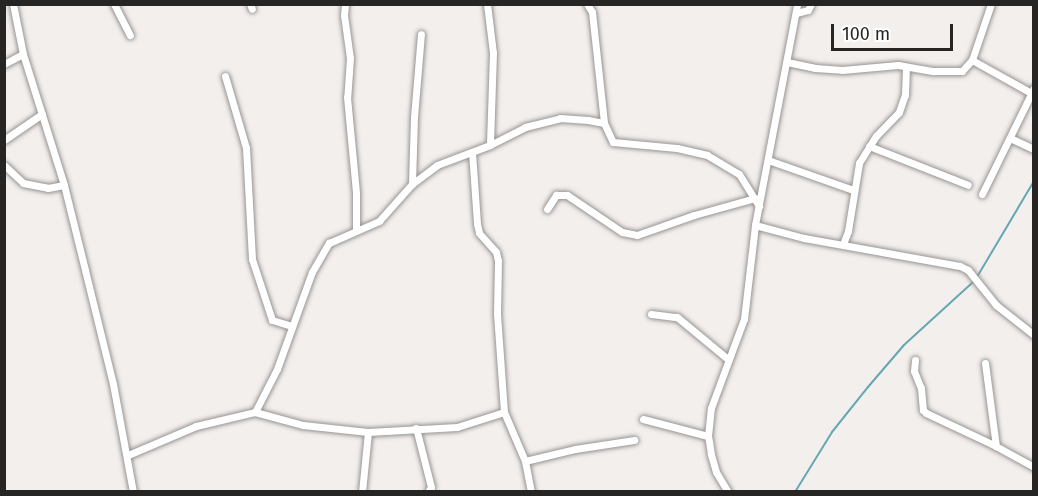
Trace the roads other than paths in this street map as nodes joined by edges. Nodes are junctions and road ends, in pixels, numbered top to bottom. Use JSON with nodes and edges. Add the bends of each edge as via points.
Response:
{"nodes":[{"id":1,"x":13,"y":4,"type":"edge"},
{"id":2,"x":114,"y":4,"type":"edge"},
{"id":3,"x":345,"y":4,"type":"edge"},
{"id":4,"x":487,"y":4,"type":"edge"},
{"id":5,"x":587,"y":4,"type":"edge"},
{"id":6,"x":811,"y":4,"type":"edge"},
{"id":7,"x":991,"y":4,"type":"edge"},
{"id":8,"x":796,"y":9,"type":"edge"},
{"id":9,"x":421,"y":34,"type":"dead end"},
{"id":10,"x":130,"y":35,"type":"dead end"},
{"id":11,"x":23,"y":54,"type":"junction"},
{"id":12,"x":972,"y":60,"type":"junction"},
{"id":13,"x":787,"y":62,"type":"junction"},
{"id":14,"x":4,"y":64,"type":"edge"},
{"id":15,"x":906,"y":67,"type":"junction"},
{"id":16,"x":225,"y":76,"type":"dead end"},
{"id":17,"x":1032,"y":90,"type":"edge"},
{"id":18,"x":42,"y":114,"type":"junction"},
{"id":19,"x":604,"y":123,"type":"junction"},
{"id":20,"x":1010,"y":138,"type":"junction"},
{"id":21,"x":4,"y":140,"type":"edge"},
{"id":22,"x":490,"y":145,"type":"junction"},
{"id":23,"x":869,"y":146,"type":"junction"},
{"id":24,"x":1034,"y":149,"type":"edge"},
{"id":25,"x":472,"y":152,"type":"junction"},
{"id":26,"x":768,"y":160,"type":"junction"},
{"id":27,"x":4,"y":165,"type":"edge"},
{"id":28,"x":412,"y":184,"type":"junction"},
{"id":29,"x":64,"y":185,"type":"junction"},
{"id":30,"x":968,"y":185,"type":"dead end"},
{"id":31,"x":854,"y":190,"type":"junction"},
{"id":32,"x":982,"y":194,"type":"dead end"},
{"id":33,"x":755,"y":198,"type":"junction"},
{"id":34,"x":759,"y":206,"type":"junction"},
{"id":35,"x":547,"y":209,"type":"dead end"},
{"id":36,"x":755,"y":225,"type":"junction"},
{"id":37,"x":356,"y":230,"type":"junction"},
{"id":38,"x":843,"y":244,"type":"junction"},
{"id":39,"x":651,"y":314,"type":"dead end"},
{"id":40,"x":292,"y":326,"type":"junction"},
{"id":41,"x":1034,"y":334,"type":"edge"},
{"id":42,"x":729,"y":360,"type":"junction"},
{"id":43,"x":915,"y":360,"type":"dead end"},
{"id":44,"x":985,"y":363,"type":"dead end"},
{"id":45,"x":255,"y":412,"type":"junction"},
{"id":46,"x":504,"y":412,"type":"junction"},
{"id":47,"x":643,"y":419,"type":"dead end"},
{"id":48,"x":416,"y":428,"type":"junction"},
{"id":49,"x":368,"y":432,"type":"junction"},
{"id":50,"x":708,"y":436,"type":"junction"},
{"id":51,"x":634,"y":440,"type":"dead end"},
{"id":52,"x":996,"y":446,"type":"junction"},
{"id":53,"x":128,"y":455,"type":"junction"},
{"id":54,"x":525,"y":461,"type":"junction"},
{"id":55,"x":1034,"y":467,"type":"edge"},
{"id":56,"x":133,"y":492,"type":"edge"},
{"id":57,"x":362,"y":492,"type":"edge"},
{"id":58,"x":428,"y":492,"type":"edge"},
{"id":59,"x":531,"y":492,"type":"edge"},
{"id":60,"x":728,"y":492,"type":"edge"}],
"edges":[{"from":1,"to":11,"type":"street"},
{"from":2,"to":10,"type":"street"},
{"from":3,"to":37,"type":"street"},
{"from":4,"to":22,"type":"street","via":[[493,53]]},
{"from":5,"to":19,"type":"street","via":[[592,12]]},
{"from":6,"to":8,"type":"street","via":[[808,10]]},
{"from":7,"to":12,"type":"street"},
{"from":8,"to":13,"type":"street"},
{"from":9,"to":28,"type":"street"},
{"from":11,"to":14,"type":"street"},
{"from":11,"to":18,"type":"street"},
{"from":12,"to":15,"type":"street","via":[[962,71]]},
{"from":12,"to":17,"type":"street"},
{"from":13,"to":15,"type":"street","via":[[842,70]]},
{"from":13,"to":26,"type":"street"},
{"from":15,"to":23,"type":"street","via":[[900,112]]},
{"from":16,"to":40,"type":"street","via":[[246,148],[252,259],[272,320]]},
{"from":17,"to":20,"type":"street"},
{"from":18,"to":21,"type":"street"},
{"from":18,"to":29,"type":"street"},
{"from":19,"to":22,"type":"street","via":[[548,119]]},
{"from":19,"to":33,"type":"street","via":[[613,142],[707,155],[739,174]]},
{"from":20,"to":24,"type":"street"},
{"from":20,"to":32,"type":"street"},
{"from":22,"to":25,"type":"street"},
{"from":23,"to":30,"type":"street"},
{"from":23,"to":31,"type":"street","via":[[859,163]]},
{"from":25,"to":28,"type":"street","via":[[436,165]]},
{"from":25,"to":46,"type":"street","via":[[477,224],[498,261],[497,314]]},
{"from":26,"to":31,"type":"street"},
{"from":26,"to":34,"type":"street"},
{"from":27,"to":29,"type":"street","via":[[22,183],[48,188]]},
{"from":28,"to":37,"type":"street","via":[[379,221]]},
{"from":29,"to":53,"type":"street"},
{"from":31,"to":38,"type":"street"},
{"from":33,"to":34,"type":"street"},
{"from":33,"to":35,"type":"street","via":[[694,214],[638,235],[622,232],[567,195],[556,195]]},
{"from":34,"to":36,"type":"street"},
{"from":36,"to":38,"type":"street"},
{"from":36,"to":42,"type":"street","via":[[744,318]]},
{"from":37,"to":40,"type":"street","via":[[328,243]]},
{"from":38,"to":41,"type":"street","via":[[960,266],[968,270],[996,305]]},
{"from":39,"to":42,"type":"street","via":[[677,317]]},
{"from":40,"to":45,"type":"street","via":[[277,369]]},
{"from":42,"to":50,"type":"street","via":[[711,408]]},
{"from":43,"to":52,"type":"street","via":[[923,410]]},
{"from":44,"to":52,"type":"street"},
{"from":45,"to":49,"type":"street","via":[[303,425]]},
{"from":45,"to":53,"type":"street","via":[[196,426]]},
{"from":46,"to":48,"type":"street","via":[[457,427]]},
{"from":46,"to":54,"type":"street"},
{"from":47,"to":50,"type":"street"},
{"from":48,"to":49,"type":"street"},
{"from":48,"to":58,"type":"street","via":[[431,486]]},
{"from":49,"to":57,"type":"street"},
{"from":50,"to":60,"type":"street","via":[[717,472]]},
{"from":51,"to":54,"type":"street"},
{"from":52,"to":55,"type":"street"},
{"from":53,"to":56,"type":"street"},
{"from":54,"to":59,"type":"street"}]}
